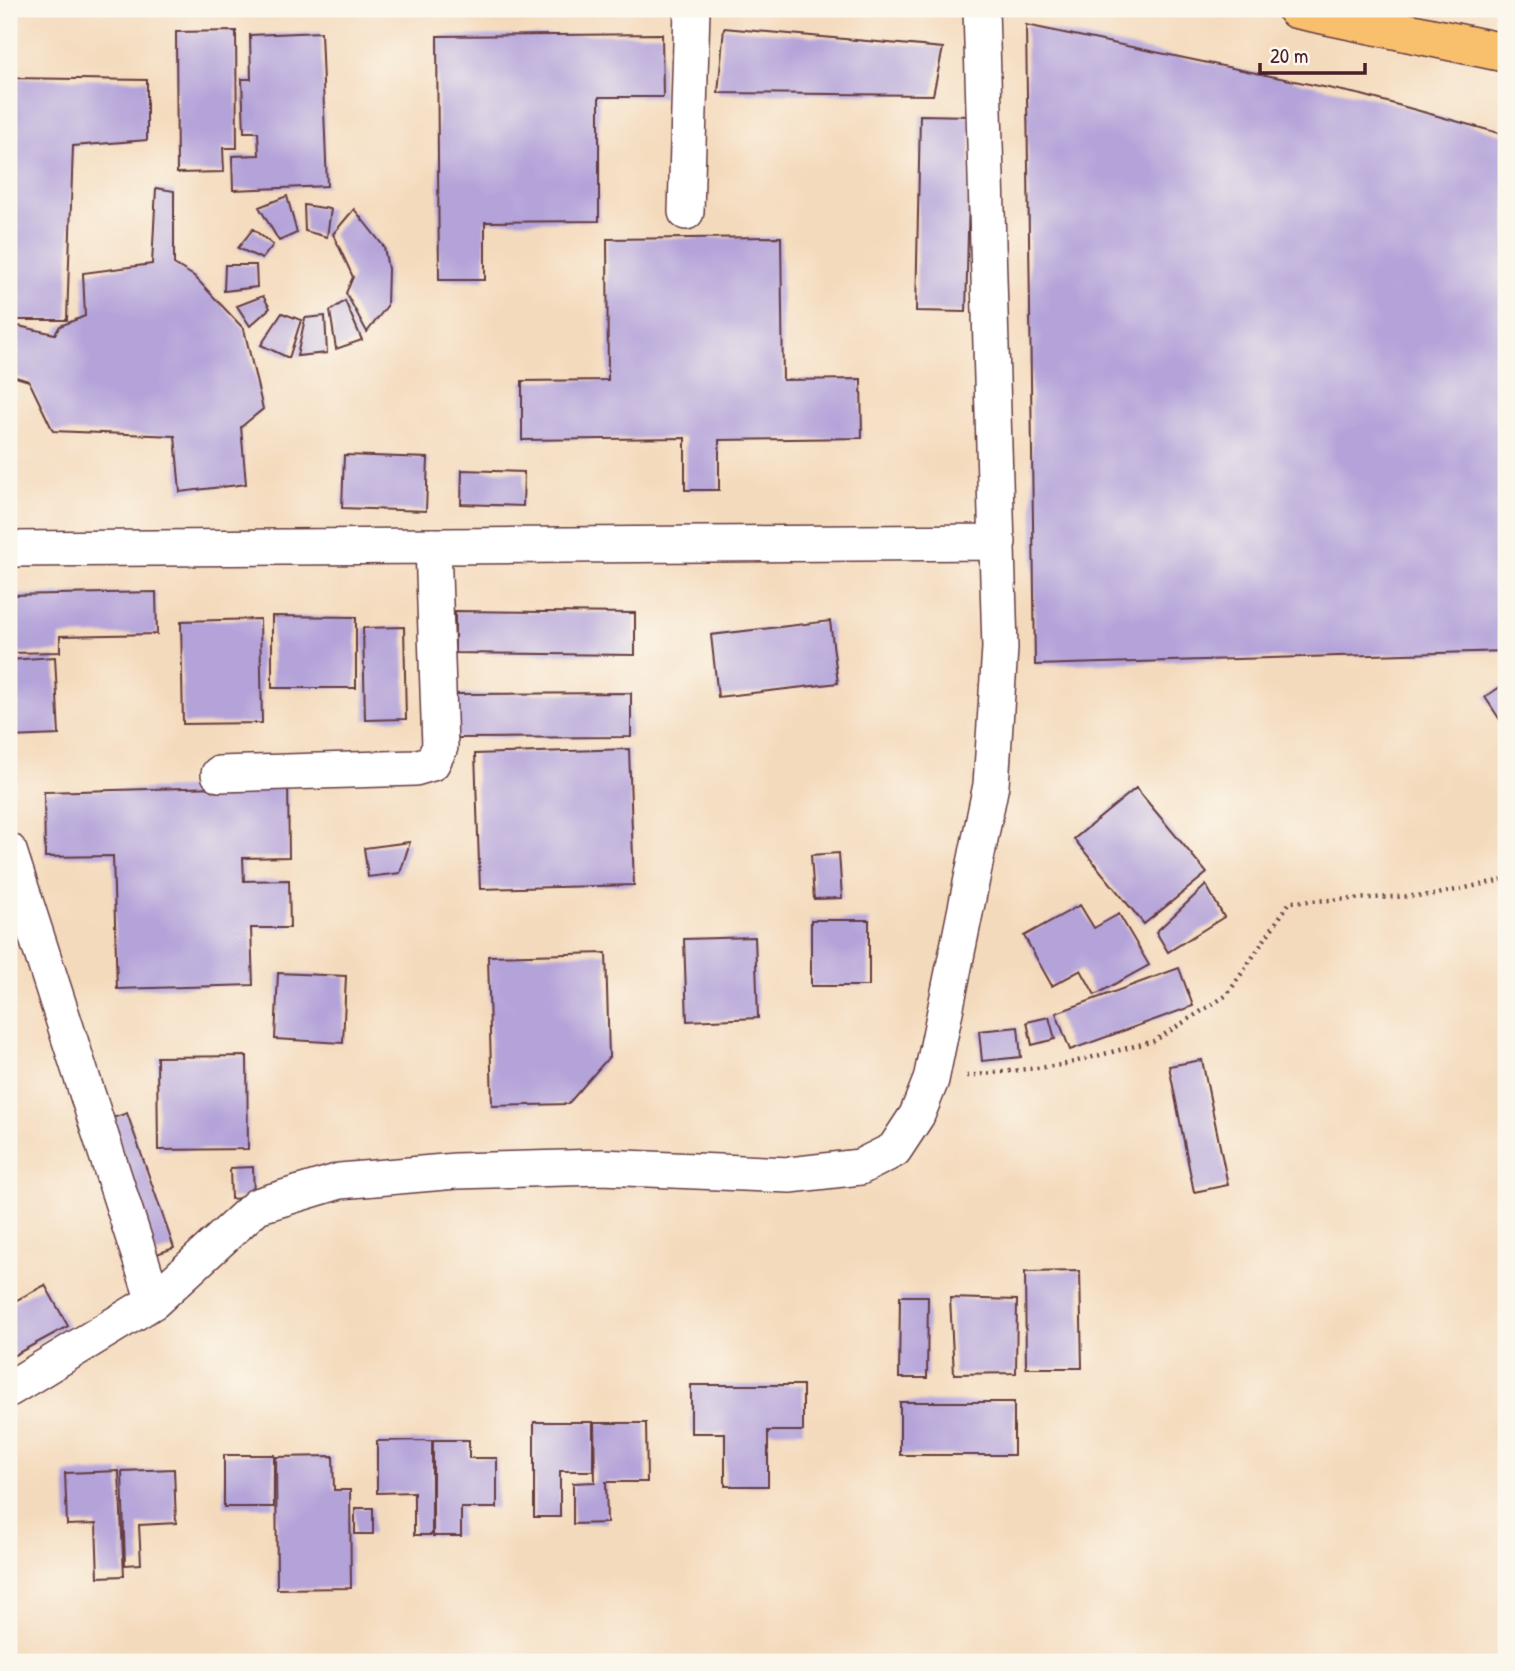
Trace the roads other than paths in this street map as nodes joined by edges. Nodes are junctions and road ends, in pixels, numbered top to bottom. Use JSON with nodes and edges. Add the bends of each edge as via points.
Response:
{"nodes":[{"id":1,"x":692,"y":9,"type":"edge"},
{"id":2,"x":981,"y":9,"type":"edge"},
{"id":3,"x":1296,"y":9,"type":"edge"},
{"id":4,"x":1506,"y":53,"type":"edge"},
{"id":5,"x":685,"y":212,"type":"dead end"},
{"id":6,"x":998,"y":542,"type":"junction"},
{"id":7,"x":433,"y":546,"type":"junction"},
{"id":8,"x":9,"y":549,"type":"edge"},
{"id":9,"x":219,"y":774,"type":"dead end"},
{"id":10,"x":9,"y":851,"type":"edge"},
{"id":11,"x":154,"y":1301,"type":"junction"},
{"id":12,"x":9,"y":1389,"type":"edge"}],
"edges":[{"from":1,"to":5,"type":"street"},
{"from":2,"to":6,"type":"street"},
{"from":3,"to":4,"type":"main road"},
{"from":6,"to":7,"type":"street"},
{"from":6,"to":11,"type":"street","via":[[1000,648],[991,785],[931,1080],[917,1115],[894,1150],[860,1167],[790,1175],[602,1167],[456,1171],[340,1181],[257,1206]]},
{"from":7,"to":8,"type":"street"},
{"from":7,"to":9,"type":"street","via":[[440,747],[432,763],[415,768]]},
{"from":10,"to":11,"type":"street"},
{"from":11,"to":12,"type":"street"}]}
